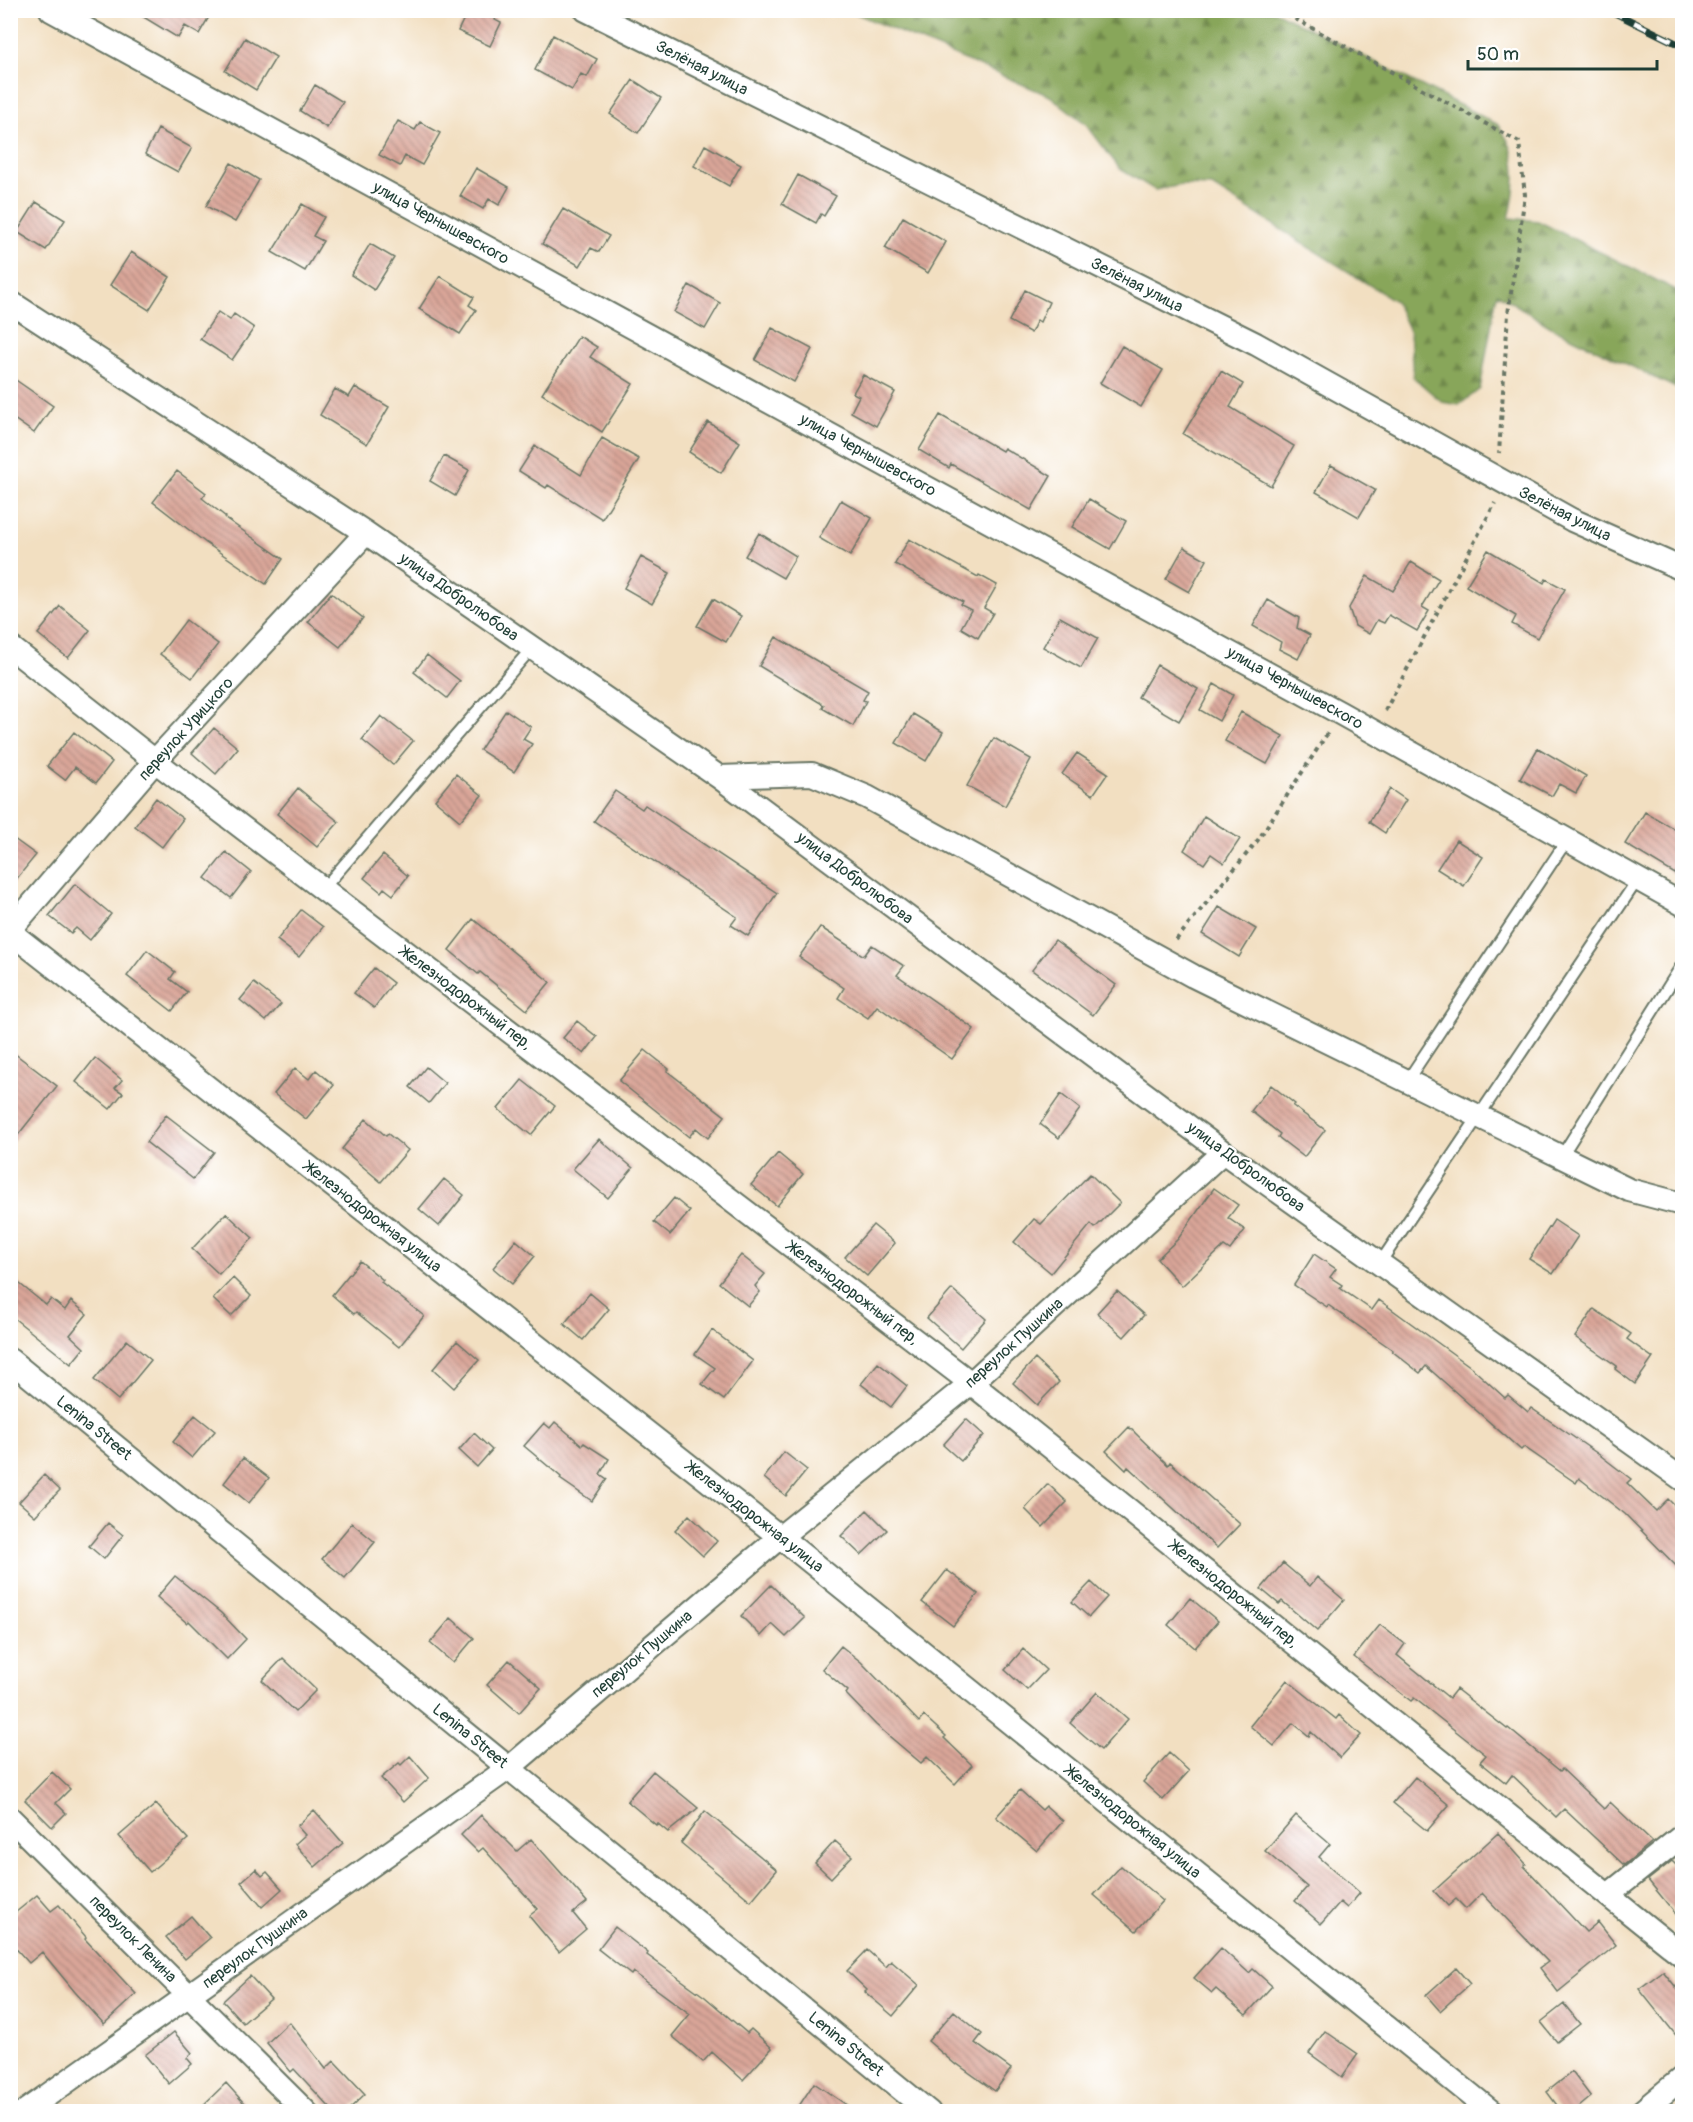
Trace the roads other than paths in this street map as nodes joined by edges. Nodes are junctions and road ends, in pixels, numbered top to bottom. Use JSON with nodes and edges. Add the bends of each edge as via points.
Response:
{"nodes":[{"id":1,"x":51,"y":10,"type":"edge"},
{"id":2,"x":586,"y":10,"type":"edge"},
{"id":3,"x":10,"y":302,"type":"edge"},
{"id":4,"x":366,"y":533,"type":"junction"},
{"id":5,"x":1683,"y":569,"type":"edge"},
{"id":6,"x":10,"y":647,"type":"edge"},
{"id":7,"x":532,"y":648,"type":"junction"},
{"id":8,"x":155,"y":761,"type":"junction"},
{"id":9,"x":719,"y":777,"type":"junction"},
{"id":10,"x":1567,"y":840,"type":"junction"},
{"id":11,"x":1638,"y":879,"type":"junction"},
{"id":12,"x":323,"y":889,"type":"junction"},
{"id":13,"x":1683,"y":904,"type":"edge"},
{"id":14,"x":10,"y":931,"type":"edge"},
{"id":15,"x":1683,"y":965,"type":"edge"},
{"id":16,"x":1407,"y":1081,"type":"junction"},
{"id":17,"x":1479,"y":1116,"type":"junction"},
{"id":18,"x":1223,"y":1152,"type":"junction"},
{"id":19,"x":1561,"y":1157,"type":"junction"},
{"id":20,"x":1683,"y":1204,"type":"edge"},
{"id":21,"x":1380,"y":1263,"type":"junction"},
{"id":22,"x":10,"y":1360,"type":"edge"},
{"id":23,"x":970,"y":1383,"type":"junction"},
{"id":24,"x":1683,"y":1479,"type":"edge"},
{"id":25,"x":780,"y":1537,"type":"junction"},
{"id":26,"x":509,"y":1768,"type":"junction"},
{"id":27,"x":10,"y":1818,"type":"edge"},
{"id":28,"x":1683,"y":1836,"type":"edge"},
{"id":29,"x":1608,"y":1895,"type":"junction"},
{"id":30,"x":1683,"y":1955,"type":"edge"},
{"id":31,"x":189,"y":1995,"type":"junction"},
{"id":32,"x":1683,"y":2078,"type":"edge"},
{"id":33,"x":24,"y":2112,"type":"edge"},
{"id":34,"x":306,"y":2112,"type":"edge"},
{"id":35,"x":928,"y":2112,"type":"edge"},
{"id":36,"x":1492,"y":2112,"type":"edge"},
{"id":37,"x":1641,"y":2112,"type":"edge"}],
"edges":[{"from":1,"to":10,"type":"street","name":"улица Чернышевского"},
{"from":2,"to":5,"type":"street","name":"Зелёная улица","via":[[1256,344],[1572,520]]},
{"from":3,"to":4,"type":"street","name":"улица Добролюбова"},
{"from":4,"to":7,"type":"street","name":"улица Добролюбова"},
{"from":4,"to":8,"type":"street","name":"переулок Урицкого"},
{"from":6,"to":8,"type":"street","name":"Железнодорожный пер,"},
{"from":7,"to":9,"type":"street","name":"улица Добролюбова"},
{"from":7,"to":12,"type":"lane"},
{"from":8,"to":12,"type":"street","name":"Железнодорожный пер,"},
{"from":8,"to":14,"type":"street","name":"переулок Урицкого"},
{"from":9,"to":16,"type":"street","via":[[812,774],[856,792],[1193,976]]},
{"from":9,"to":18,"type":"street","name":"улица Добролюбова"},
{"from":10,"to":11,"type":"street","name":"улица Чернышевского"},
{"from":10,"to":16,"type":"lane"},
{"from":11,"to":13,"type":"street","name":"улица Чернышевского"},
{"from":11,"to":17,"type":"lane"},
{"from":12,"to":23,"type":"street","name":"Железнодорожный пер,"},
{"from":14,"to":25,"type":"street","name":"Железнодорожная улица"},
{"from":15,"to":19,"type":"lane"},
{"from":16,"to":17,"type":"street"},
{"from":17,"to":19,"type":"street"},
{"from":17,"to":21,"type":"lane"},
{"from":18,"to":21,"type":"street","name":"улица Добролюбова"},
{"from":18,"to":23,"type":"street","name":"переулок Пушкина"},
{"from":19,"to":20,"type":"street","via":[[1629,1190]]},
{"from":21,"to":24,"type":"street","name":"улица Добролюбова"},
{"from":22,"to":26,"type":"street","name":"Lenina Street"},
{"from":23,"to":25,"type":"street","name":"переулок Пушкина"},
{"from":23,"to":29,"type":"street","name":"Железнодорожный пер,"},
{"from":25,"to":26,"type":"street","name":"переулок Пушкина"},
{"from":25,"to":36,"type":"street","name":"Железнодорожная улица"},
{"from":26,"to":31,"type":"street","name":"переулок Пушкина"},
{"from":26,"to":35,"type":"street","name":"Lenina Street"},
{"from":27,"to":31,"type":"street","name":"переулок Ленина"},
{"from":28,"to":29,"type":"street"},
{"from":29,"to":30,"type":"street","name":"Железнодорожный пер,"},
{"from":31,"to":33,"type":"street","name":"переулок Пушкина"},
{"from":31,"to":34,"type":"street","name":"переулок Ленина"},
{"from":32,"to":37,"type":"street"}]}
